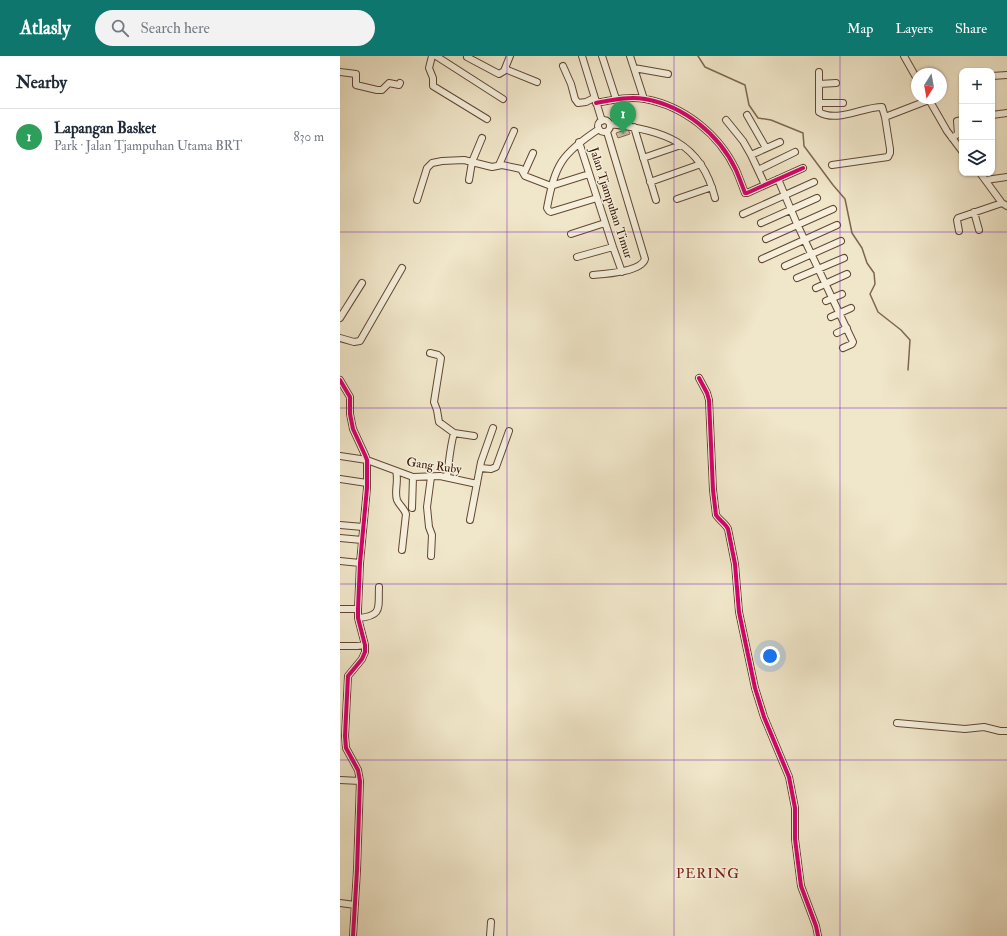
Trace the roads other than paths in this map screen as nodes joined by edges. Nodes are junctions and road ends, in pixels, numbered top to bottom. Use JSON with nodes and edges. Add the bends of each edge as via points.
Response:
{"nodes":[{"id":1,"x":432,"y":56,"type":"edge"},
{"id":2,"x":436,"y":56,"type":"edge"},
{"id":3,"x":510,"y":56,"type":"edge"},
{"id":4,"x":582,"y":56,"type":"edge"},
{"id":5,"x":602,"y":56,"type":"edge"},
{"id":6,"x":630,"y":56,"type":"edge"},
{"id":7,"x":904,"y":56,"type":"edge"},
{"id":8,"x":467,"y":57,"type":"edge"},
{"id":9,"x":563,"y":66,"type":"dead end"},
{"id":10,"x":634,"y":68,"type":"junction"},
{"id":11,"x":911,"y":68,"type":"edge"},
{"id":12,"x":505,"y":69,"type":"junction"},
{"id":13,"x":340,"y":72,"type":"edge"},
{"id":14,"x":819,"y":72,"type":"dead end"},
{"id":15,"x":668,"y":74,"type":"dead end"},
{"id":16,"x":1007,"y":75,"type":"edge"},
{"id":17,"x":995,"y":76,"type":"edge"},
{"id":18,"x":537,"y":82,"type":"dead end"},
{"id":19,"x":400,"y":83,"type":"dead end"},
{"id":20,"x":836,"y":83,"type":"dead end"},
{"id":21,"x":819,"y":84,"type":"junction"},
{"id":22,"x":502,"y":99,"type":"dead end"},
{"id":23,"x":616,"y":99,"type":"junction"},
{"id":24,"x":644,"y":99,"type":"junction"},
{"id":25,"x":595,"y":100,"type":"junction"},
{"id":26,"x":819,"y":103,"type":"junction"},
{"id":27,"x":843,"y":103,"type":"dead end"},
{"id":28,"x":917,"y":104,"type":"edge"},
{"id":29,"x":932,"y":104,"type":"edge"},
{"id":30,"x":1007,"y":113,"type":"edge"},
{"id":31,"x":747,"y":115,"type":"dead end"},
{"id":32,"x":995,"y":115,"type":"edge"},
{"id":33,"x":885,"y":117,"type":"junction"},
{"id":34,"x":487,"y":119,"type":"dead end"},
{"id":35,"x":726,"y":120,"type":"dead end"},
{"id":36,"x":602,"y":121,"type":"junction"},
{"id":37,"x":959,"y":121,"type":"edge"},
{"id":38,"x":610,"y":124,"type":"junction"},
{"id":39,"x":634,"y":127,"type":"junction"},
{"id":40,"x":598,"y":129,"type":"junction"},
{"id":41,"x":514,"y":131,"type":"dead end"},
{"id":42,"x":607,"y":132,"type":"junction"},
{"id":43,"x":482,"y":138,"type":"dead end"},
{"id":44,"x":952,"y":138,"type":"junction"},
{"id":45,"x":579,"y":142,"type":"junction"},
{"id":46,"x":780,"y":142,"type":"dead end"},
{"id":47,"x":681,"y":145,"type":"junction"},
{"id":48,"x":959,"y":147,"type":"edge"},
{"id":49,"x":766,"y":148,"type":"junction"},
{"id":50,"x":795,"y":152,"type":"dead end"},
{"id":51,"x":533,"y":153,"type":"dead end"},
{"id":52,"x":751,"y":155,"type":"junction"},
{"id":53,"x":643,"y":158,"type":"junction"},
{"id":54,"x":472,"y":162,"type":"junction"},
{"id":55,"x":701,"y":164,"type":"junction"},
{"id":56,"x":832,"y":164,"type":"dead end"},
{"id":57,"x":499,"y":165,"type":"junction"},
{"id":58,"x":803,"y":168,"type":"dead end"},
{"id":59,"x":758,"y":170,"type":"junction"},
{"id":60,"x":524,"y":173,"type":"junction"},
{"id":61,"x":589,"y":174,"type":"junction"},
{"id":62,"x":983,"y":176,"type":"edge"},
{"id":63,"x":1007,"y":177,"type":"edge"},
{"id":64,"x":778,"y":179,"type":"junction"},
{"id":65,"x":469,"y":180,"type":"dead end"},
{"id":66,"x":988,"y":180,"type":"junction"},
{"id":67,"x":650,"y":182,"type":"junction"},
{"id":68,"x":814,"y":182,"type":"dead end"},
{"id":69,"x":765,"y":185,"type":"junction"},
{"id":70,"x":551,"y":186,"type":"junction"},
{"id":71,"x":712,"y":187,"type":"junction"},
{"id":72,"x":785,"y":195,"type":"junction"},
{"id":73,"x":597,"y":198,"type":"junction"},
{"id":74,"x":715,"y":198,"type":"dead end"},
{"id":75,"x":817,"y":198,"type":"dead end"},
{"id":76,"x":677,"y":199,"type":"dead end"},
{"id":77,"x":416,"y":200,"type":"dead end"},
{"id":78,"x":656,"y":200,"type":"dead end"},
{"id":79,"x":1005,"y":204,"type":"edge"},
{"id":80,"x":791,"y":209,"type":"junction"},
{"id":81,"x":833,"y":209,"type":"dead end"},
{"id":82,"x":974,"y":212,"type":"junction"},
{"id":83,"x":743,"y":214,"type":"dead end"},
{"id":84,"x":605,"y":223,"type":"junction"},
{"id":85,"x":761,"y":223,"type":"dead end"},
{"id":86,"x":797,"y":224,"type":"junction"},
{"id":87,"x":837,"y":225,"type":"dead end"},
{"id":88,"x":979,"y":230,"type":"dead end"},
{"id":89,"x":959,"y":232,"type":"dead end"},
{"id":90,"x":571,"y":234,"type":"dead end"},
{"id":91,"x":766,"y":238,"type":"dead end"},
{"id":92,"x":804,"y":239,"type":"junction"},
{"id":93,"x":841,"y":241,"type":"dead end"},
{"id":94,"x":612,"y":247,"type":"junction"},
{"id":95,"x":811,"y":254,"type":"junction"},
{"id":96,"x":578,"y":257,"type":"dead end"},
{"id":97,"x":844,"y":258,"type":"dead end"},
{"id":98,"x":762,"y":259,"type":"dead end"},
{"id":99,"x":785,"y":266,"type":"dead end"},
{"id":100,"x":402,"y":268,"type":"dead end"},
{"id":101,"x":819,"y":269,"type":"junction"},
{"id":102,"x":622,"y":272,"type":"junction"},
{"id":103,"x":847,"y":274,"type":"dead end"},
{"id":104,"x":593,"y":275,"type":"dead end"},
{"id":105,"x":797,"y":278,"type":"dead end"},
{"id":106,"x":362,"y":283,"type":"dead end"},
{"id":107,"x":826,"y":284,"type":"junction"},
{"id":108,"x":816,"y":288,"type":"dead end"},
{"id":109,"x":842,"y":294,"type":"dead end"},
{"id":110,"x":833,"y":298,"type":"junction"},
{"id":111,"x":826,"y":301,"type":"dead end"},
{"id":112,"x":851,"y":308,"type":"dead end"},
{"id":113,"x":839,"y":313,"type":"junction"},
{"id":114,"x":831,"y":317,"type":"dead end"},
{"id":115,"x":340,"y":318,"type":"edge"},
{"id":116,"x":846,"y":328,"type":"junction"},
{"id":117,"x":837,"y":333,"type":"dead end"},
{"id":118,"x":340,"y":338,"type":"edge"},
{"id":119,"x":843,"y":348,"type":"dead end"},
{"id":120,"x":430,"y":353,"type":"dead end"},
{"id":121,"x":699,"y":378,"type":"dead end"},
{"id":122,"x":340,"y":380,"type":"edge"},
{"id":123,"x":493,"y":428,"type":"dead end"},
{"id":124,"x":509,"y":431,"type":"dead end"},
{"id":125,"x":454,"y":432,"type":"junction"},
{"id":126,"x":474,"y":436,"type":"dead end"},
{"id":127,"x":340,"y":456,"type":"edge"},
{"id":128,"x":367,"y":460,"type":"junction"},
{"id":129,"x":481,"y":468,"type":"junction"},
{"id":130,"x":396,"y":472,"type":"junction"},
{"id":131,"x":414,"y":477,"type":"junction"},
{"id":132,"x":431,"y":477,"type":"junction"},
{"id":133,"x":446,"y":477,"type":"junction"},
{"id":134,"x":340,"y":479,"type":"edge"},
{"id":135,"x":367,"y":483,"type":"junction"},
{"id":136,"x":477,"y":484,"type":"junction"},
{"id":137,"x":412,"y":508,"type":"dead end"},
{"id":138,"x":470,"y":520,"type":"dead end"},
{"id":139,"x":340,"y":525,"type":"edge"},
{"id":140,"x":363,"y":527,"type":"junction"},
{"id":141,"x":340,"y":538,"type":"edge"},
{"id":142,"x":362,"y":540,"type":"junction"},
{"id":143,"x":402,"y":550,"type":"dead end"},
{"id":144,"x":431,"y":556,"type":"dead end"},
{"id":145,"x":340,"y":561,"type":"edge"},
{"id":146,"x":360,"y":563,"type":"junction"},
{"id":147,"x":379,"y":587,"type":"dead end"},
{"id":148,"x":340,"y":609,"type":"edge"},
{"id":149,"x":358,"y":609,"type":"junction"},
{"id":150,"x":358,"y":618,"type":"junction"},
{"id":151,"x":365,"y":645,"type":"junction"},
{"id":152,"x":340,"y":646,"type":"edge"},
{"id":153,"x":897,"y":723,"type":"dead end"},
{"id":154,"x":1007,"y":731,"type":"edge"},
{"id":155,"x":340,"y":780,"type":"edge"},
{"id":156,"x":360,"y":781,"type":"junction"},
{"id":157,"x":340,"y":903,"type":"edge"},
{"id":158,"x":355,"y":905,"type":"junction"},
{"id":159,"x":491,"y":922,"type":"dead end"},
{"id":160,"x":353,"y":936,"type":"edge"},
{"id":161,"x":490,"y":936,"type":"edge"},
{"id":162,"x":818,"y":936,"type":"edge"}],
"edges":[{"from":1,"to":34,"type":"street","via":[[429,68],[433,78],[432,86]]},
{"from":2,"to":22,"type":"street"},
{"from":3,"to":12,"type":"street"},
{"from":4,"to":25,"type":"street"},
{"from":5,"to":23,"type":"street"},
{"from":6,"to":10,"type":"street"},
{"from":7,"to":11,"type":"street"},
{"from":8,"to":12,"type":"street","via":[[499,74]]},
{"from":9,"to":25,"type":"street","via":[[578,103]]},
{"from":10,"to":15,"type":"street"},
{"from":10,"to":24,"type":"street"},
{"from":12,"to":18,"type":"street"},
{"from":13,"to":19,"type":"street","via":[[356,74],[356,85],[377,90],[382,90],[389,83]]},
{"from":14,"to":21,"type":"street"},
{"from":16,"to":17,"type":"street"},
{"from":20,"to":21,"type":"street"},
{"from":21,"to":26,"type":"street"},
{"from":23,"to":24,"type":"street"},
{"from":23,"to":25,"type":"street"},
{"from":24,"to":69,"type":"street","via":[[681,112],[709,133],[729,159],[745,192]]},
{"from":25,"to":36,"type":"street"},
{"from":26,"to":27,"type":"street"},
{"from":26,"to":33,"type":"street","via":[[819,112],[823,114],[847,115],[868,108],[881,107]]},
{"from":28,"to":33,"type":"street"},
{"from":29,"to":44,"type":"street"},
{"from":30,"to":32,"type":"street"},
{"from":31,"to":49,"type":"street"},
{"from":33,"to":56,"type":"street","via":[[890,154],[888,158]]},
{"from":35,"to":52,"type":"street"},
{"from":36,"to":38,"type":"street"},
{"from":36,"to":40,"type":"street"},
{"from":37,"to":44,"type":"street","via":[[958,134]]},
{"from":38,"to":39,"type":"street"},
{"from":38,"to":42,"type":"street"},
{"from":39,"to":47,"type":"street","via":[[658,132]]},
{"from":39,"to":53,"type":"street"},
{"from":40,"to":42,"type":"street"},
{"from":40,"to":45,"type":"street"},
{"from":41,"to":57,"type":"street"},
{"from":42,"to":102,"type":"street","via":[[645,257],[642,264]]},
{"from":43,"to":54,"type":"street"},
{"from":44,"to":48,"type":"street"},
{"from":45,"to":61,"type":"street","name":"Jalan Tjampuhan Timur"},
{"from":45,"to":70,"type":"street","via":[[563,159]]},
{"from":46,"to":49,"type":"street"},
{"from":47,"to":53,"type":"street"},
{"from":47,"to":55,"type":"street"},
{"from":49,"to":52,"type":"street"},
{"from":50,"to":59,"type":"street"},
{"from":51,"to":60,"type":"street"},
{"from":52,"to":59,"type":"street"},
{"from":53,"to":67,"type":"street"},
{"from":54,"to":57,"type":"street","via":[[492,167]]},
{"from":54,"to":65,"type":"street"},
{"from":54,"to":77,"type":"street","via":[[454,160],[432,163],[427,168]]},
{"from":55,"to":67,"type":"street"},
{"from":55,"to":71,"type":"street"},
{"from":57,"to":60,"type":"street","via":[[521,169]]},
{"from":58,"to":64,"type":"street"},
{"from":59,"to":69,"type":"street"},
{"from":60,"to":70,"type":"street","via":[[529,178]]},
{"from":61,"to":70,"type":"street"},
{"from":61,"to":73,"type":"street","name":"Jalan Tjampuhan Timur"},
{"from":62,"to":66,"type":"street"},
{"from":63,"to":66,"type":"street"},
{"from":64,"to":69,"type":"street"},
{"from":64,"to":72,"type":"street"},
{"from":66,"to":79,"type":"street"},
{"from":67,"to":78,"type":"street"},
{"from":68,"to":72,"type":"street"},
{"from":70,"to":73,"type":"street","via":[[548,211]]},
{"from":71,"to":74,"type":"street"},
{"from":71,"to":76,"type":"street"},
{"from":72,"to":80,"type":"street"},
{"from":72,"to":83,"type":"street"},
{"from":73,"to":84,"type":"street","name":"Jalan Tjampuhan Timur"},
{"from":75,"to":80,"type":"street"},
{"from":79,"to":82,"type":"street"},
{"from":80,"to":85,"type":"street"},
{"from":80,"to":86,"type":"street"},
{"from":81,"to":86,"type":"street"},
{"from":82,"to":88,"type":"street"},
{"from":82,"to":89,"type":"street","via":[[958,218]]},
{"from":84,"to":90,"type":"street"},
{"from":84,"to":94,"type":"street","name":"Jalan Tjampuhan Timur"},
{"from":86,"to":91,"type":"street"},
{"from":86,"to":92,"type":"street"},
{"from":87,"to":92,"type":"street"},
{"from":92,"to":95,"type":"street"},
{"from":92,"to":98,"type":"street"},
{"from":93,"to":95,"type":"street"},
{"from":94,"to":96,"type":"street"},
{"from":94,"to":102,"type":"street","name":"Jalan Tjampuhan Timur"},
{"from":95,"to":99,"type":"street"},
{"from":95,"to":101,"type":"street"},
{"from":97,"to":101,"type":"street"},
{"from":100,"to":118,"type":"street","via":[[360,341]]},
{"from":101,"to":105,"type":"street"},
{"from":101,"to":107,"type":"street"},
{"from":102,"to":104,"type":"street"},
{"from":103,"to":107,"type":"street"},
{"from":106,"to":115,"type":"street"},
{"from":107,"to":108,"type":"street"},
{"from":107,"to":110,"type":"street"},
{"from":109,"to":110,"type":"street"},
{"from":110,"to":111,"type":"street"},
{"from":110,"to":113,"type":"street"},
{"from":112,"to":113,"type":"street"},
{"from":113,"to":114,"type":"street"},
{"from":113,"to":116,"type":"street"},
{"from":116,"to":117,"type":"street"},
{"from":116,"to":119,"type":"street","via":[[853,343]]},
{"from":120,"to":125,"type":"street","via":[[441,358],[434,402],[438,420]]},
{"from":121,"to":162,"type":"street","via":[[709,400],[716,515],[728,529],[735,564],[739,612],[755,688],[789,777],[795,808],[795,839],[801,886]]},
{"from":122,"to":128,"type":"street","via":[[350,397],[353,429]]},
{"from":123,"to":129,"type":"street"},
{"from":124,"to":129,"type":"street","via":[[496,467]]},
{"from":125,"to":126,"type":"street"},
{"from":125,"to":133,"type":"street"},
{"from":127,"to":128,"type":"street","name":"Gang Ruby"},
{"from":128,"to":130,"type":"street","name":"Gang Ruby"},
{"from":128,"to":135,"type":"street"},
{"from":129,"to":136,"type":"street"},
{"from":130,"to":131,"type":"street","name":"Gang Ruby"},
{"from":130,"to":143,"type":"street","via":[[397,499],[406,514]]},
{"from":131,"to":132,"type":"street","name":"Gang Ruby"},
{"from":131,"to":137,"type":"street"},
{"from":132,"to":133,"type":"street","name":"Gang Ruby"},
{"from":132,"to":144,"type":"street","via":[[427,507],[432,535]]},
{"from":133,"to":136,"type":"street","name":"Gang Ruby"},
{"from":134,"to":135,"type":"street"},
{"from":135,"to":140,"type":"street"},
{"from":136,"to":138,"type":"street"},
{"from":139,"to":140,"type":"street"},
{"from":140,"to":142,"type":"street"},
{"from":141,"to":142,"type":"street"},
{"from":142,"to":146,"type":"street"},
{"from":145,"to":146,"type":"street"},
{"from":146,"to":149,"type":"street"},
{"from":147,"to":150,"type":"street","via":[[376,613]]},
{"from":148,"to":149,"type":"street"},
{"from":149,"to":150,"type":"street"},
{"from":150,"to":151,"type":"street"},
{"from":151,"to":152,"type":"street"},
{"from":151,"to":156,"type":"street","via":[[362,659],[348,676],[345,736],[346,748],[358,770]]},
{"from":153,"to":154,"type":"street","via":[[965,729],[984,727]]},
{"from":155,"to":156,"type":"street"},
{"from":156,"to":158,"type":"street"},
{"from":157,"to":158,"type":"street"},
{"from":158,"to":160,"type":"street"},
{"from":159,"to":161,"type":"street"}]}
